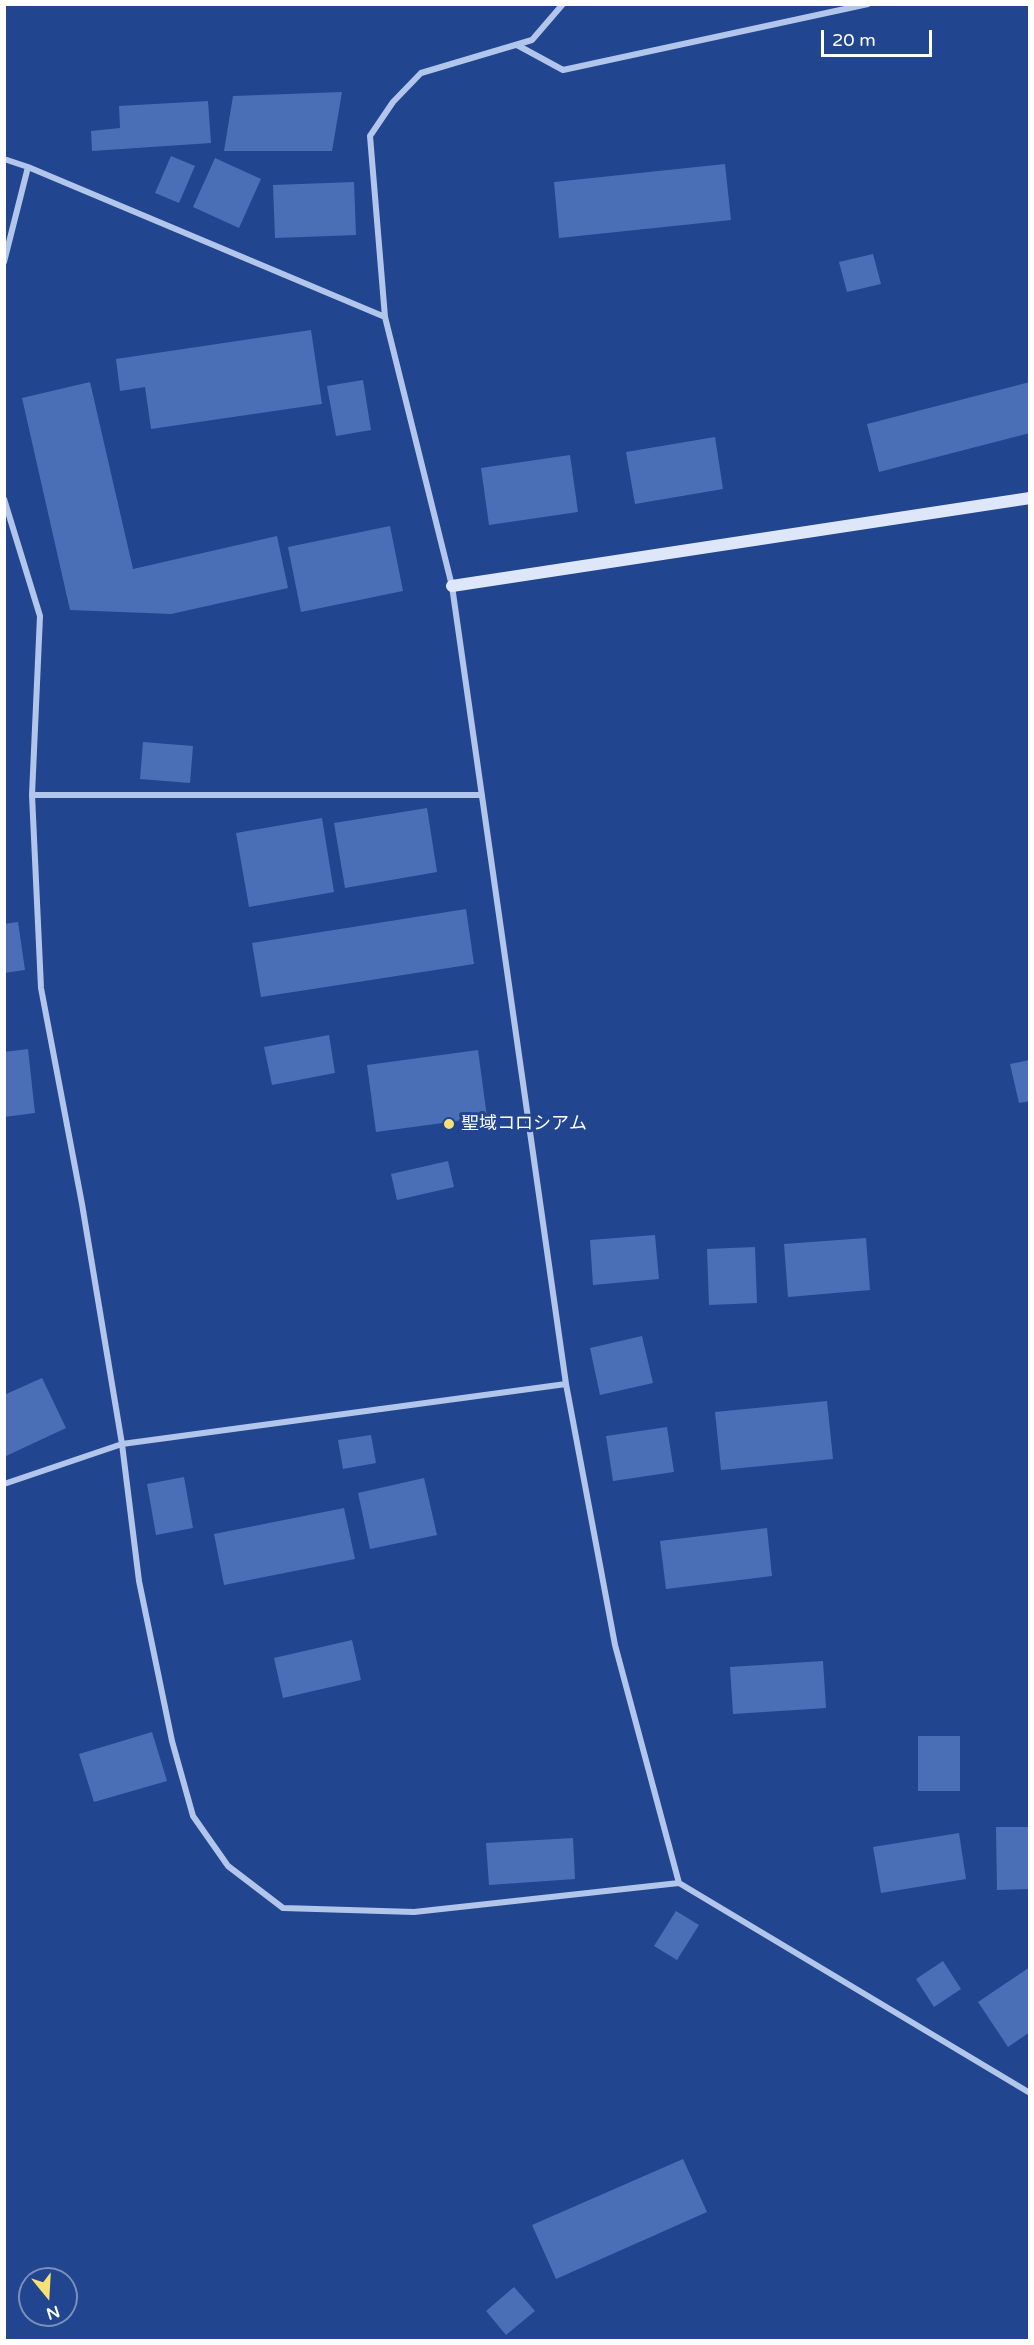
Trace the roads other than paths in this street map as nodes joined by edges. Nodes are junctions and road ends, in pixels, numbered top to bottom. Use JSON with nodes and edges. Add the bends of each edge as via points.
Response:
{"nodes":[{"id":1,"x":563,"y":4,"type":"edge"},
{"id":2,"x":868,"y":4,"type":"edge"},
{"id":3,"x":516,"y":45,"type":"junction"},
{"id":4,"x":4,"y":159,"type":"edge"},
{"id":5,"x":28,"y":167,"type":"junction"},
{"id":6,"x":4,"y":262,"type":"edge"},
{"id":7,"x":385,"y":316,"type":"junction"},
{"id":8,"x":4,"y":498,"type":"edge"},
{"id":9,"x":1029,"y":498,"type":"edge"},
{"id":10,"x":452,"y":586,"type":"junction"},
{"id":11,"x":32,"y":795,"type":"junction"},
{"id":12,"x":482,"y":795,"type":"junction"},
{"id":13,"x":566,"y":1384,"type":"junction"},
{"id":14,"x":122,"y":1444,"type":"junction"},
{"id":15,"x":4,"y":1484,"type":"edge"},
{"id":16,"x":679,"y":1883,"type":"junction"},
{"id":17,"x":1029,"y":2093,"type":"edge"}],
"edges":[{"from":1,"to":3,"type":"street","via":[[532,40]]},
{"from":2,"to":3,"type":"street","via":[[564,70]]},
{"from":3,"to":7,"type":"street","via":[[421,73],[393,102],[370,136]]},
{"from":4,"to":5,"type":"street"},
{"from":5,"to":6,"type":"street"},
{"from":5,"to":7,"type":"street"},
{"from":7,"to":10,"type":"street"},
{"from":8,"to":11,"type":"street","via":[[40,616]]},
{"from":9,"to":10,"type":"street"},
{"from":10,"to":12,"type":"street"},
{"from":11,"to":12,"type":"street"},
{"from":11,"to":14,"type":"street","via":[[41,988]]},
{"from":12,"to":13,"type":"street"},
{"from":13,"to":14,"type":"street"},
{"from":13,"to":16,"type":"street","via":[[615,1645]]},
{"from":14,"to":15,"type":"street"},
{"from":14,"to":16,"type":"street","via":[[139,1581],[172,1741],[193,1816],[228,1866],[283,1908],[414,1912]]},
{"from":16,"to":17,"type":"street"}]}
